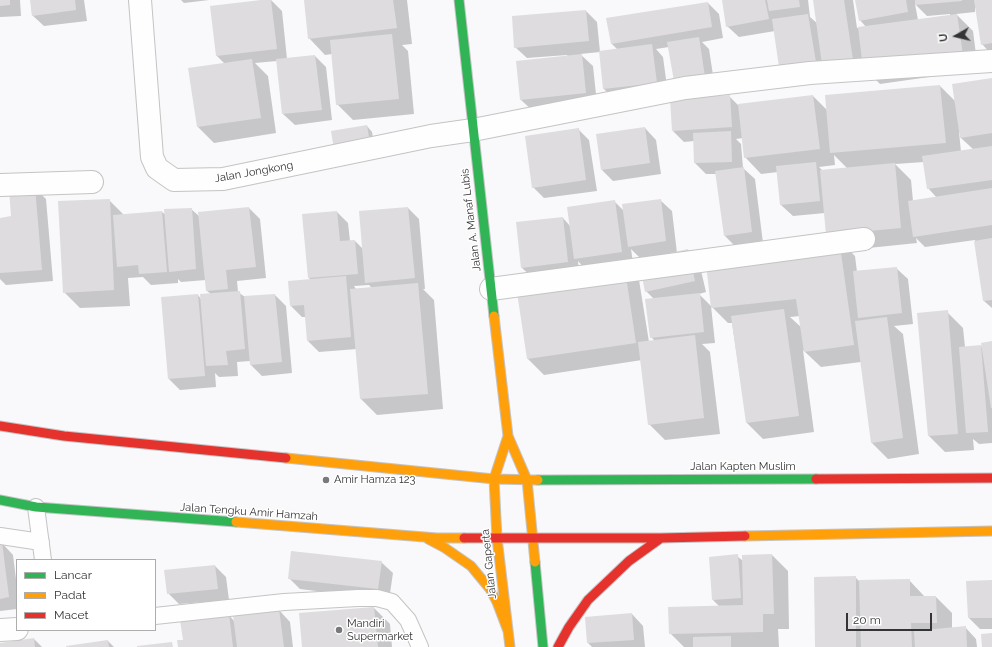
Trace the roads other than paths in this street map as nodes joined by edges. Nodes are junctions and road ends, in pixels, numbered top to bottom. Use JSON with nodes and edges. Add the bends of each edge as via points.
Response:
{"nodes":[{"id":1,"x":140,"y":0,"type":"edge"},
{"id":2,"x":459,"y":0,"type":"edge"},
{"id":3,"x":992,"y":62,"type":"edge"},
{"id":4,"x":473,"y":130,"type":"junction"},
{"id":5,"x":92,"y":182,"type":"dead end"},
{"id":6,"x":0,"y":185,"type":"edge"},
{"id":7,"x":864,"y":239,"type":"dead end"},
{"id":8,"x":491,"y":289,"type":"junction"},
{"id":9,"x":0,"y":426,"type":"edge"},
{"id":10,"x":508,"y":436,"type":"junction"},
{"id":11,"x":992,"y":478,"type":"edge"},
{"id":12,"x":494,"y":479,"type":"junction"},
{"id":13,"x":527,"y":480,"type":"junction"},
{"id":14,"x":0,"y":500,"type":"edge"},
{"id":15,"x":36,"y":507,"type":"junction"},
{"id":16,"x":992,"y":531,"type":"edge"},
{"id":17,"x":0,"y":536,"type":"edge"},
{"id":18,"x":423,"y":537,"type":"junction"},
{"id":19,"x":497,"y":538,"type":"junction"},
{"id":20,"x":661,"y":538,"type":"junction"},
{"id":21,"x":534,"y":539,"type":"junction"},
{"id":22,"x":41,"y":542,"type":"junction"},
{"id":23,"x":43,"y":559,"type":"edge"},
{"id":24,"x":156,"y":616,"type":"edge"},
{"id":25,"x":16,"y":629,"type":"edge"},
{"id":26,"x":0,"y":630,"type":"edge"},
{"id":27,"x":508,"y":631,"type":"junction"},
{"id":28,"x":420,"y":647,"type":"edge"},
{"id":29,"x":510,"y":647,"type":"edge"},
{"id":30,"x":543,"y":647,"type":"edge"},
{"id":31,"x":558,"y":647,"type":"edge"}],
"edges":[{"from":1,"to":4,"type":"street","name":"Jalan Jongkong","via":[[152,157],[157,168],[174,180],[223,180],[431,136]]},
{"from":2,"to":4,"type":"main road","name":"Jalan A. Manaf Lubis"},
{"from":3,"to":4,"type":"street","name":"Jalan Jongkong","via":[[810,73],[685,88]]},
{"from":4,"to":8,"type":"main road","name":"Jalan A. Manaf Lubis"},
{"from":5,"to":6,"type":"street"},
{"from":7,"to":8,"type":"street"},
{"from":8,"to":10,"type":"main road","name":"Jalan A. Manaf Lubis"},
{"from":9,"to":12,"type":"main road","via":[[64,436]]},
{"from":10,"to":12,"type":"main road","name":"Jalan A. Manaf Lubis"},
{"from":10,"to":13,"type":"main road","name":"Jalan A. Manaf Lubis"},
{"from":11,"to":13,"type":"main road","name":"Jalan Kapten Muslim"},
{"from":12,"to":13,"type":"main road","name":"Jalan Kapten Muslim"},
{"from":12,"to":19,"type":"main road","name":"Jalan Gaperta"},
{"from":13,"to":21,"type":"main road"},
{"from":14,"to":15,"type":"main road","name":"Jalan Tengku Amir Hamzah"},
{"from":15,"to":18,"type":"main road","name":"Jalan Tengku Amir Hamzah"},
{"from":15,"to":22,"type":"lane"},
{"from":16,"to":20,"type":"main road"},
{"from":17,"to":22,"type":"lane"},
{"from":18,"to":19,"type":"main road","name":"Jalan Tengku Amir Hamzah"},
{"from":18,"to":27,"type":"main road","via":[[471,566],[490,589]]},
{"from":19,"to":21,"type":"main road"},
{"from":19,"to":27,"type":"main road","name":"Jalan Gaperta"},
{"from":20,"to":21,"type":"main road"},
{"from":20,"to":31,"type":"main road","via":[[608,580],[588,600]]},
{"from":21,"to":30,"type":"main road"},
{"from":22,"to":23,"type":"lane"},
{"from":24,"to":28,"type":"lane","via":[[284,602],[377,598],[392,602],[408,620]]},
{"from":25,"to":26,"type":"street"},
{"from":27,"to":29,"type":"main road","name":"Jalan Gaperta"}]}
